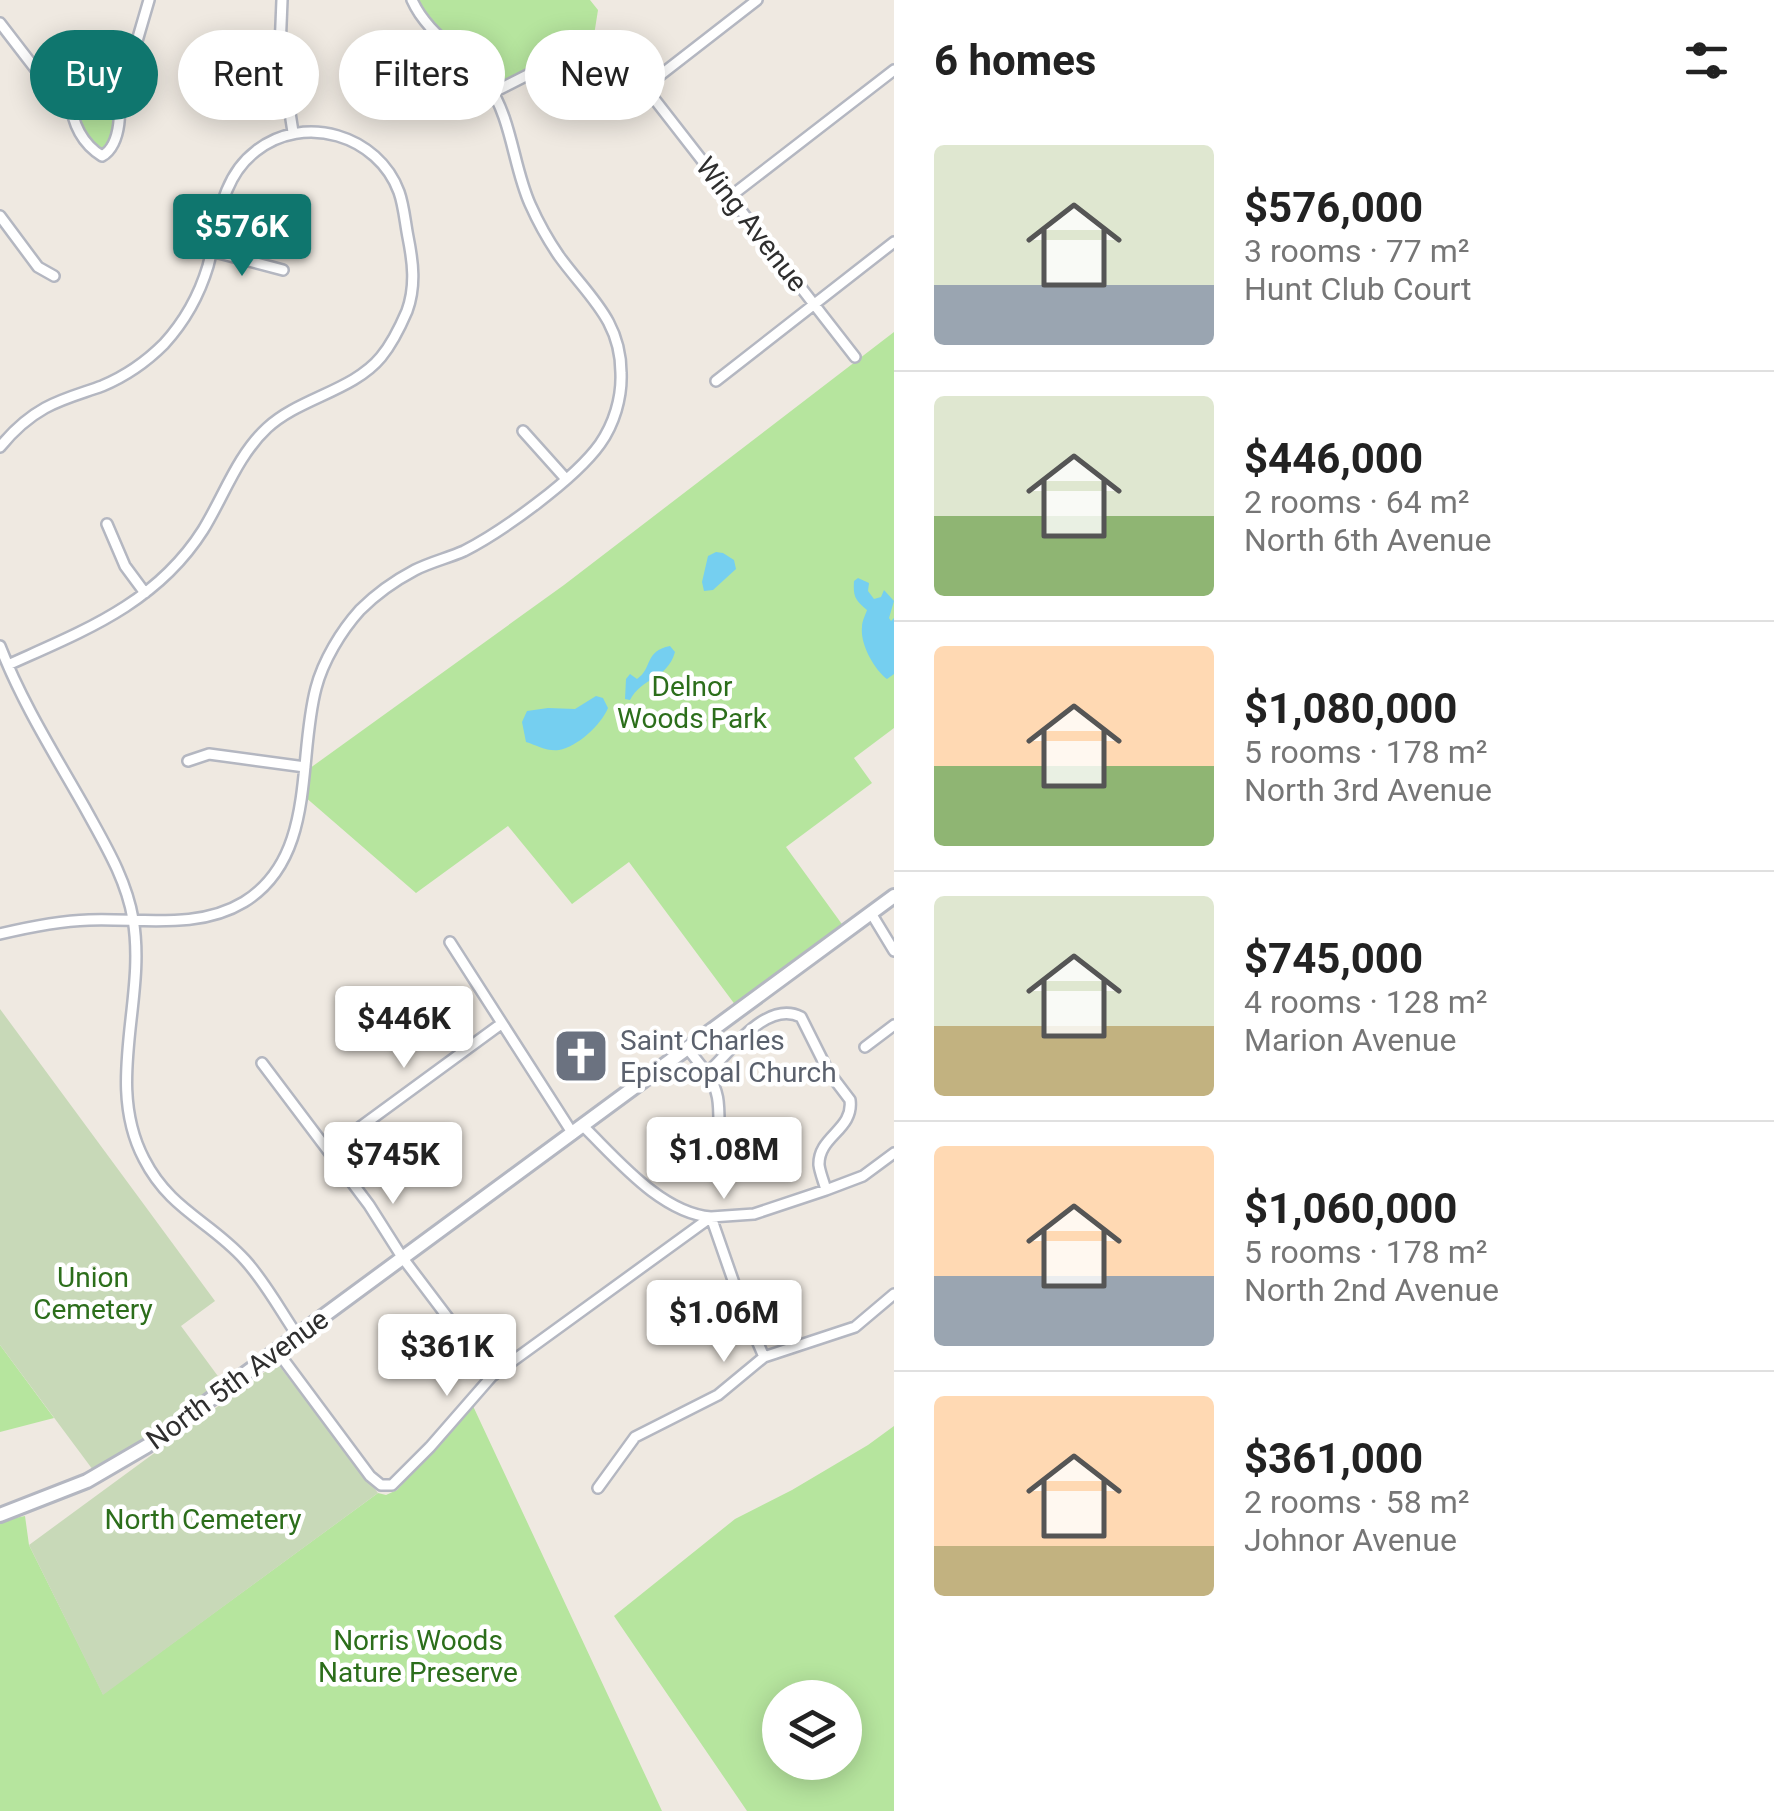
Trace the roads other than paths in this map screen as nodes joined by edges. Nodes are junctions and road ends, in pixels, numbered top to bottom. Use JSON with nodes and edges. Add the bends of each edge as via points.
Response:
{"nodes":[{"id":1,"x":149,"y":0,"type":"edge"},
{"id":2,"x":282,"y":0,"type":"edge"},
{"id":3,"x":412,"y":0,"type":"edge"},
{"id":4,"x":757,"y":0,"type":"edge"},
{"id":5,"x":0,"y":23,"type":"edge"},
{"id":6,"x":140,"y":30,"type":"edge"},
{"id":7,"x":431,"y":30,"type":"edge"},
{"id":8,"x":30,"y":62,"type":"edge"},
{"id":9,"x":894,"y":70,"type":"edge"},
{"id":10,"x":665,"y":71,"type":"edge"},
{"id":11,"x":665,"y":112,"type":"edge"},
{"id":12,"x":74,"y":120,"type":"edge"},
{"id":13,"x":118,"y":120,"type":"edge"},
{"id":14,"x":505,"y":120,"type":"edge"},
{"id":15,"x":293,"y":132,"type":"junction"},
{"id":16,"x":731,"y":196,"type":"junction"},
{"id":17,"x":0,"y":216,"type":"edge"},
{"id":18,"x":894,"y":242,"type":"edge"},
{"id":19,"x":211,"y":251,"type":"junction"},
{"id":20,"x":283,"y":270,"type":"dead end"},
{"id":21,"x":54,"y":276,"type":"dead end"},
{"id":22,"x":814,"y":304,"type":"junction"},
{"id":23,"x":855,"y":356,"type":"dead end"},
{"id":24,"x":716,"y":381,"type":"dead end"},
{"id":25,"x":523,"y":431,"type":"dead end"},
{"id":26,"x":0,"y":446,"type":"edge"},
{"id":27,"x":566,"y":479,"type":"junction"},
{"id":28,"x":107,"y":524,"type":"dead end"},
{"id":29,"x":145,"y":593,"type":"junction"},
{"id":30,"x":0,"y":646,"type":"edge"},
{"id":31,"x":8,"y":665,"type":"junction"},
{"id":32,"x":188,"y":762,"type":"dead end"},
{"id":33,"x":305,"y":766,"type":"junction"},
{"id":34,"x":894,"y":896,"type":"edge"},
{"id":35,"x":871,"y":914,"type":"junction"},
{"id":36,"x":133,"y":920,"type":"junction"},
{"id":37,"x":0,"y":934,"type":"edge"},
{"id":38,"x":450,"y":942,"type":"dead end"},
{"id":39,"x":894,"y":950,"type":"edge"},
{"id":40,"x":502,"y":1024,"type":"junction"},
{"id":41,"x":894,"y":1026,"type":"edge"},
{"id":42,"x":865,"y":1047,"type":"dead end"},
{"id":43,"x":688,"y":1048,"type":"junction"},
{"id":44,"x":262,"y":1062,"type":"dead end"},
{"id":45,"x":707,"y":1073,"type":"junction"},
{"id":46,"x":719,"y":1124,"type":"dead end"},
{"id":47,"x":578,"y":1130,"type":"junction"},
{"id":48,"x":329,"y":1150,"type":"junction"},
{"id":49,"x":894,"y":1153,"type":"edge"},
{"id":50,"x":826,"y":1190,"type":"junction"},
{"id":51,"x":711,"y":1217,"type":"junction"},
{"id":52,"x":402,"y":1257,"type":"junction"},
{"id":53,"x":894,"y":1294,"type":"edge"},
{"id":54,"x":297,"y":1335,"type":"junction"},
{"id":55,"x":277,"y":1350,"type":"junction"},
{"id":56,"x":764,"y":1357,"type":"junction"},
{"id":57,"x":492,"y":1376,"type":"junction"},
{"id":58,"x":598,"y":1488,"type":"dead end"},
{"id":59,"x":0,"y":1515,"type":"edge"}],
"edges":[{"from":1,"to":6,"type":"street"},
{"from":2,"to":15,"type":"street","via":[[280,49]]},
{"from":3,"to":7,"type":"street"},
{"from":4,"to":10,"type":"street"},
{"from":5,"to":8,"type":"street"},
{"from":9,"to":16,"type":"street"},
{"from":11,"to":16,"type":"street","name":"Wing Avenue"},
{"from":12,"to":13,"type":"street","via":[[102,156],[113,148]]},
{"from":14,"to":27,"type":"street","via":[[542,229],[600,306],[620,354],[612,423]]},
{"from":15,"to":19,"type":"street","via":[[260,147],[238,168],[224,193]]},
{"from":15,"to":29,"type":"street","via":[[340,136],[367,150],[390,174],[412,259],[407,311],[381,358],[262,432],[192,546]]},
{"from":16,"to":22,"type":"street","name":"Wing Avenue"},
{"from":17,"to":21,"type":"street","via":[[38,267]]},
{"from":18,"to":22,"type":"street"},
{"from":19,"to":20,"type":"street"},
{"from":19,"to":26,"type":"street","via":[[192,306],[154,353],[117,380],[43,409]]},
{"from":22,"to":23,"type":"street","name":"Wing Avenue"},
{"from":22,"to":24,"type":"street"},
{"from":25,"to":27,"type":"street"},
{"from":27,"to":33,"type":"street","via":[[497,532],[416,570],[361,610],[316,687]]},
{"from":28,"to":29,"type":"street"},
{"from":29,"to":31,"type":"street","via":[[100,624]]},
{"from":30,"to":31,"type":"street"},
{"from":31,"to":36,"type":"street","via":[[115,862]]},
{"from":32,"to":33,"type":"street","via":[[209,754]]},
{"from":33,"to":36,"type":"street","via":[[294,838],[262,888],[197,920]]},
{"from":34,"to":35,"type":"main road","name":"North 5th Avenue"},
{"from":35,"to":39,"type":"street"},
{"from":35,"to":43,"type":"main road","name":"North 5th Avenue"},
{"from":36,"to":37,"type":"street"},
{"from":36,"to":54,"type":"street","via":[[126,1094],[134,1137],[157,1182],[246,1261]]},
{"from":38,"to":40,"type":"street"},
{"from":40,"to":47,"type":"street"},
{"from":40,"to":48,"type":"street"},
{"from":41,"to":42,"type":"street"},
{"from":43,"to":45,"type":"street"},
{"from":43,"to":47,"type":"main road","name":"North 5th Avenue"},
{"from":44,"to":48,"type":"street"},
{"from":45,"to":46,"type":"street","via":[[716,1086]]},
{"from":45,"to":50,"type":"street","via":[[761,1021],[791,1012],[801,1017],[852,1106],[821,1154]]},
{"from":47,"to":51,"type":"street","via":[[647,1188],[696,1216]]},
{"from":47,"to":52,"type":"main road","name":"North 5th Avenue"},
{"from":48,"to":52,"type":"street"},
{"from":49,"to":50,"type":"street","via":[[863,1176]]},
{"from":50,"to":51,"type":"street","via":[[754,1214]]},
{"from":51,"to":56,"type":"street"},
{"from":51,"to":57,"type":"street"},
{"from":52,"to":54,"type":"main road","name":"North 5th Avenue"},
{"from":52,"to":57,"type":"street"},
{"from":53,"to":56,"type":"street","via":[[854,1327]]},
{"from":54,"to":55,"type":"main road","name":"North 5th Avenue"},
{"from":55,"to":57,"type":"street","via":[[370,1476],[387,1486],[402,1478]]},
{"from":55,"to":59,"type":"main road","name":"North 5th Avenue","via":[[126,1459]]},
{"from":56,"to":58,"type":"street","via":[[718,1395],[635,1437]]}]}
